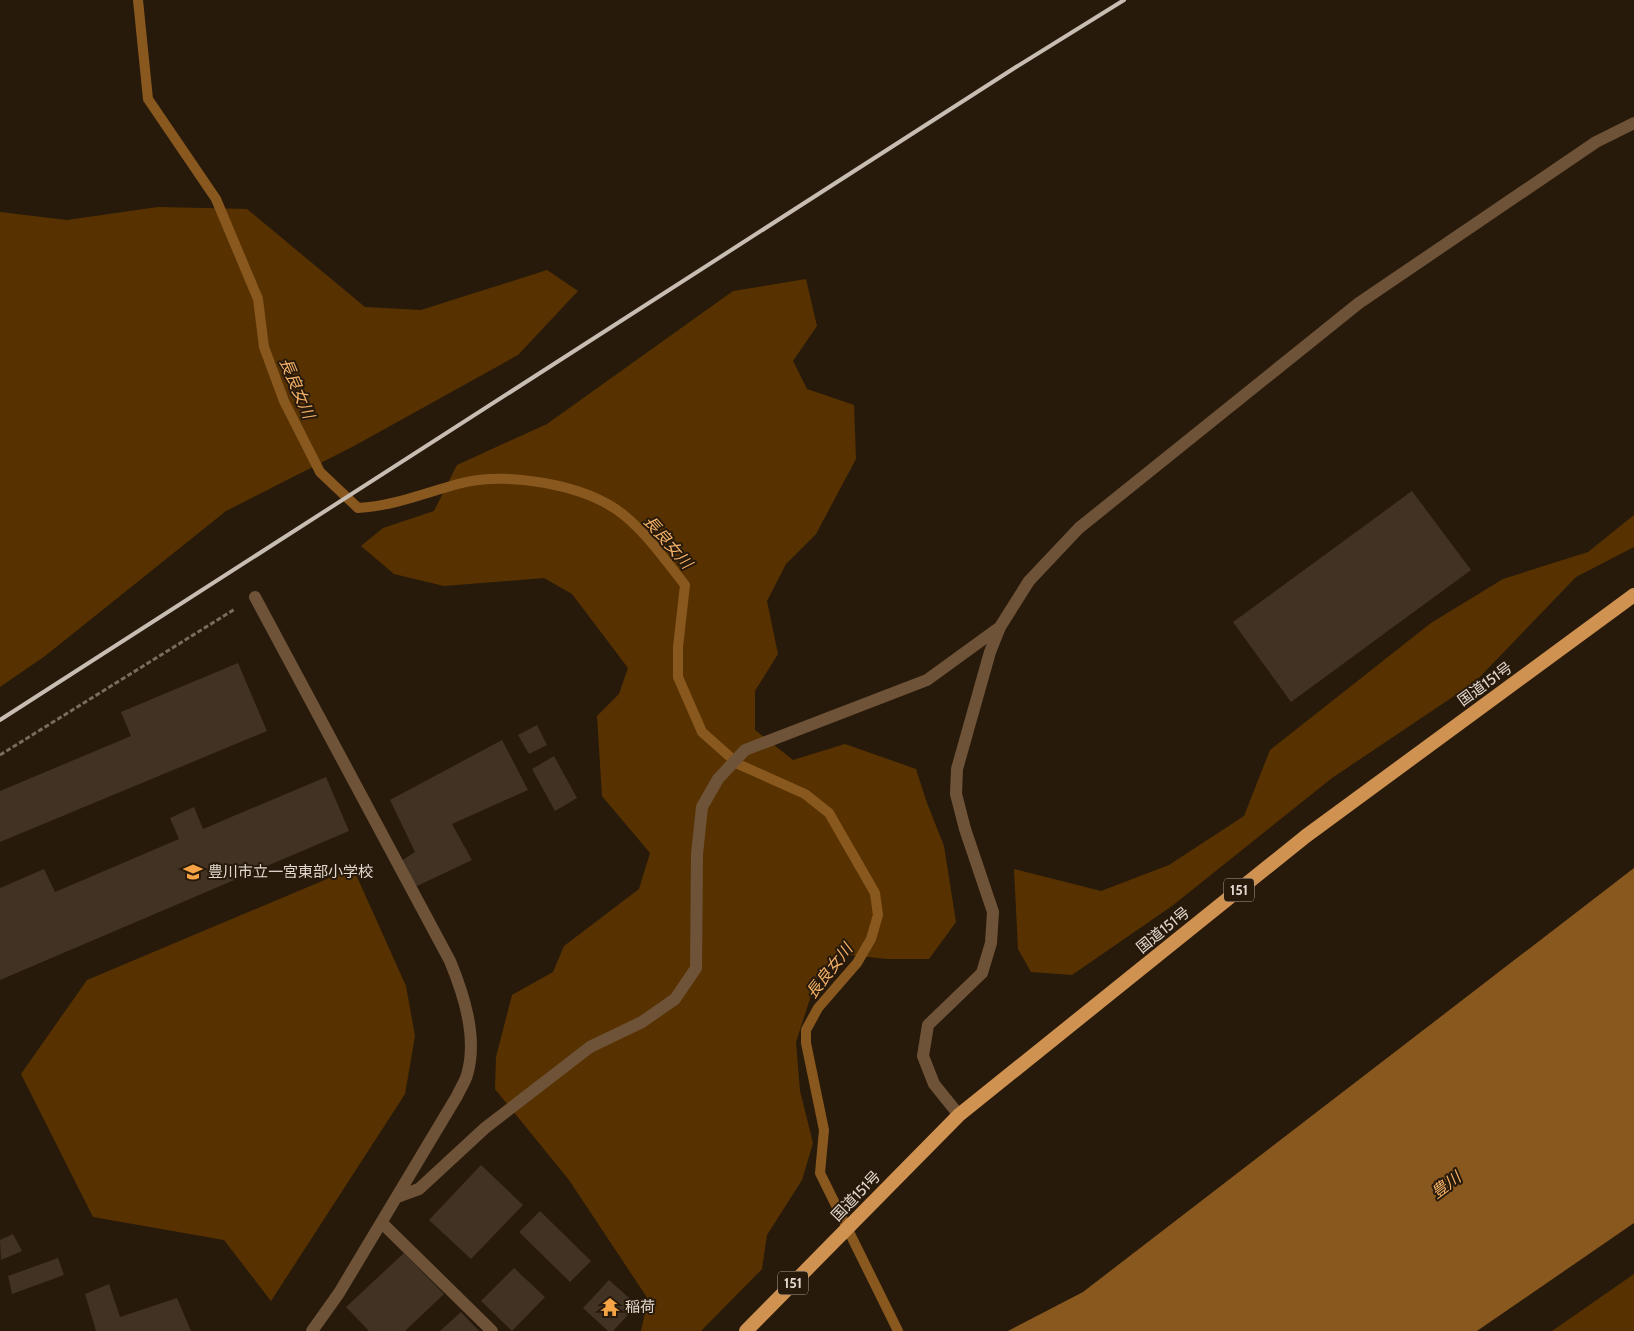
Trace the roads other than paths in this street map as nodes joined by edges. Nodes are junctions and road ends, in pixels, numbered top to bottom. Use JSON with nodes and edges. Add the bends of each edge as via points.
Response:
{"nodes":[{"id":1,"x":1634,"y":123,"type":"edge"},
{"id":2,"x":1634,"y":595,"type":"edge"},
{"id":3,"x":255,"y":597,"type":"road end"},
{"id":4,"x":1000,"y":627,"type":"junction"},
{"id":5,"x":959,"y":1115,"type":"junction"},
{"id":6,"x":396,"y":1197,"type":"junction"},
{"id":7,"x":382,"y":1223,"type":"junction"},
{"id":8,"x":312,"y":1331,"type":"edge"},
{"id":9,"x":492,"y":1331,"type":"edge"},
{"id":10,"x":746,"y":1331,"type":"edge"}],
"edges":[{"from":1,"to":4,"type":"street","via":[[1596,142],[1360,304],[1219,414],[1079,528],[1029,581]]},
{"from":2,"to":5,"type":"highway","name":"国道151号","number":"151","via":[[1306,836]]},
{"from":3,"to":6,"type":"street","via":[[450,961],[464,995],[471,1049],[467,1075]]},
{"from":4,"to":5,"type":"street","via":[[957,769],[956,794],[992,912],[991,943],[982,974],[928,1026],[923,1056],[934,1084]]},
{"from":4,"to":6,"type":"street","via":[[927,680],[744,750],[718,779],[702,807],[697,854],[696,968],[675,999],[642,1022],[590,1047],[485,1128],[419,1189]]},
{"from":5,"to":10,"type":"highway","name":"国道151号","number":"151"},
{"from":6,"to":7,"type":"street"},
{"from":7,"to":8,"type":"street"},
{"from":7,"to":9,"type":"street"}]}
